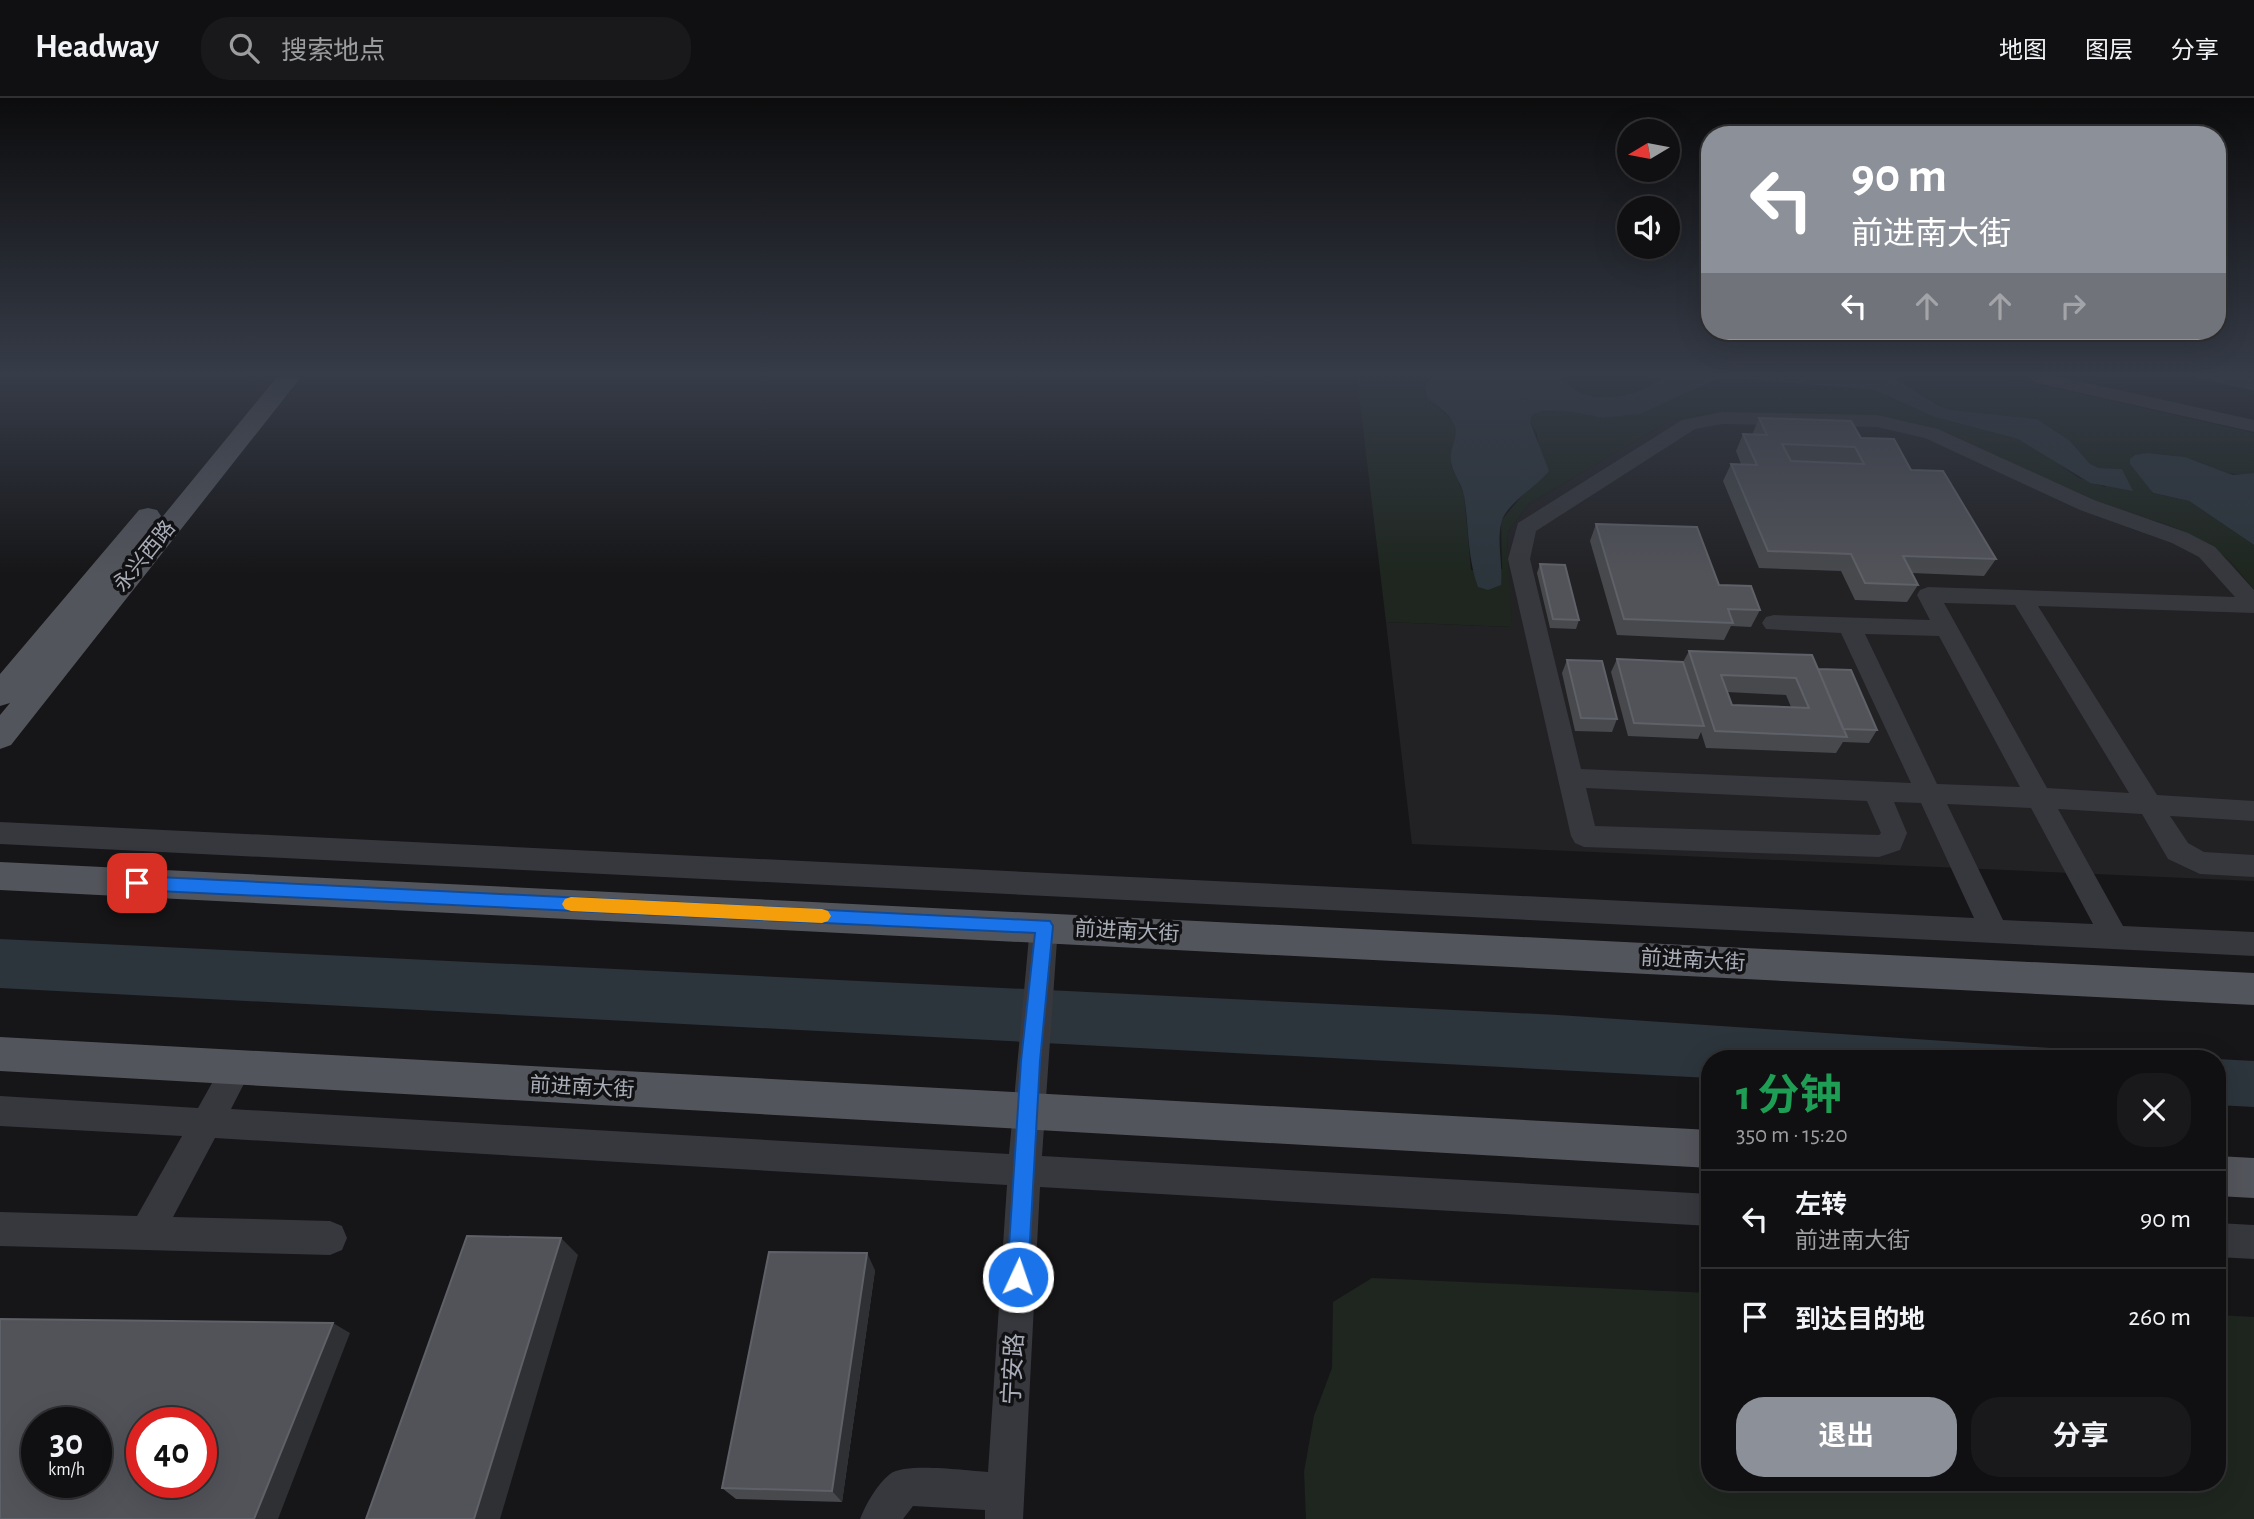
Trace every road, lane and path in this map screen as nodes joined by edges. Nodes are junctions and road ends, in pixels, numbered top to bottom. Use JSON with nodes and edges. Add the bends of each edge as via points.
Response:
{"nodes":[{"id":1,"x":208,"y":443,"type":"edge"},
{"id":2,"x":236,"y":443,"type":"edge"},
{"id":3,"x":1658,"y":443,"type":"edge"},
{"id":4,"x":1953,"y":443,"type":"edge"},
{"id":5,"x":2022,"y":598,"type":"junction"},
{"id":6,"x":2254,"y":605,"type":"edge"},
{"id":7,"x":1774,"y":623,"type":"dead end"},
{"id":8,"x":1850,"y":625,"type":"junction"},
{"id":9,"x":1946,"y":628,"type":"junction"},
{"id":10,"x":0,"y":695,"type":"edge"},
{"id":11,"x":0,"y":737,"type":"edge"},
{"id":12,"x":1570,"y":778,"type":"junction"},
{"id":13,"x":1876,"y":790,"type":"junction"},
{"id":14,"x":1929,"y":793,"type":"junction"},
{"id":15,"x":2039,"y":799,"type":"junction"},
{"id":16,"x":2150,"y":805,"type":"junction"},
{"id":17,"x":2254,"y":811,"type":"edge"},
{"id":18,"x":0,"y":833,"type":"edge"},
{"id":19,"x":2254,"y":866,"type":"edge"},
{"id":20,"x":0,"y":876,"type":"edge"},
{"id":21,"x":1044,"y":926,"type":"junction"},
{"id":22,"x":1994,"y":932,"type":"junction"},
{"id":23,"x":2115,"y":937,"type":"junction"},
{"id":24,"x":2254,"y":944,"type":"edge"},
{"id":25,"x":2254,"y":989,"type":"edge"},
{"id":26,"x":0,"y":1055,"type":"edge"},
{"id":27,"x":237,"y":1068,"type":"junction"},
{"id":28,"x":0,"y":1111,"type":"edge"},
{"id":29,"x":1027,"y":1111,"type":"junction"},
{"id":30,"x":207,"y":1122,"type":"junction"},
{"id":31,"x":1701,"y":1148,"type":"edge"},
{"id":32,"x":1024,"y":1170,"type":"junction"},
{"id":33,"x":2226,"y":1176,"type":"edge"},
{"id":34,"x":2254,"y":1178,"type":"edge"},
{"id":35,"x":1701,"y":1209,"type":"edge"},
{"id":36,"x":0,"y":1229,"type":"edge"},
{"id":37,"x":146,"y":1233,"type":"junction"},
{"id":38,"x":330,"y":1238,"type":"dead end"},
{"id":39,"x":2226,"y":1240,"type":"edge"},
{"id":40,"x":2254,"y":1242,"type":"edge"},
{"id":41,"x":1005,"y":1505,"type":"edge"},
{"id":42,"x":879,"y":1519,"type":"edge"}],
"edges":[{"from":1,"to":10,"type":"main road","name":"永兴西路"},
{"from":2,"to":11,"type":"main road","name":"永兴西路"},
{"from":3,"to":12,"type":"street","via":[[1531,522],[1522,539],[1519,559]]},
{"from":4,"to":6,"type":"street","via":[[2087,505],[2197,546],[2216,560]]},
{"from":5,"to":6,"type":"street"},
{"from":5,"to":9,"type":"street","via":[[1927,595]]},
{"from":5,"to":16,"type":"street"},
{"from":7,"to":8,"type":"street"},
{"from":8,"to":9,"type":"street"},
{"from":8,"to":14,"type":"street"},
{"from":9,"to":15,"type":"street"},
{"from":12,"to":13,"type":"street"},
{"from":12,"to":13,"type":"street","via":[[1584,836],[1879,846],[1891,842],[1894,833]]},
{"from":13,"to":14,"type":"street"},
{"from":14,"to":15,"type":"street"},
{"from":14,"to":22,"type":"street"},
{"from":15,"to":16,"type":"street"},
{"from":15,"to":23,"type":"street"},
{"from":16,"to":17,"type":"street"},
{"from":16,"to":19,"type":"street","via":[[2178,851],[2200,863]]},
{"from":18,"to":22,"type":"street"},
{"from":20,"to":21,"type":"main road","name":"前进南大街"},
{"from":21,"to":25,"type":"main road","name":"前进南大街"},
{"from":21,"to":29,"type":"street","name":"宁安路"},
{"from":22,"to":23,"type":"street"},
{"from":23,"to":24,"type":"street"},
{"from":26,"to":27,"type":"main road","name":"前进南大街"},
{"from":27,"to":29,"type":"main road","name":"前进南大街"},
{"from":27,"to":30,"type":"street"},
{"from":28,"to":30,"type":"street"},
{"from":29,"to":31,"type":"main road","name":"前进南大街"},
{"from":29,"to":32,"type":"street","name":"宁安路"},
{"from":30,"to":32,"type":"street"},
{"from":30,"to":37,"type":"street"},
{"from":32,"to":35,"type":"street"},
{"from":32,"to":41,"type":"street","name":"宁安路"},
{"from":33,"to":34,"type":"main road"},
{"from":36,"to":37,"type":"street"},
{"from":37,"to":38,"type":"street"},
{"from":39,"to":40,"type":"street"},
{"from":41,"to":42,"type":"street","via":[[904,1486]]}]}
